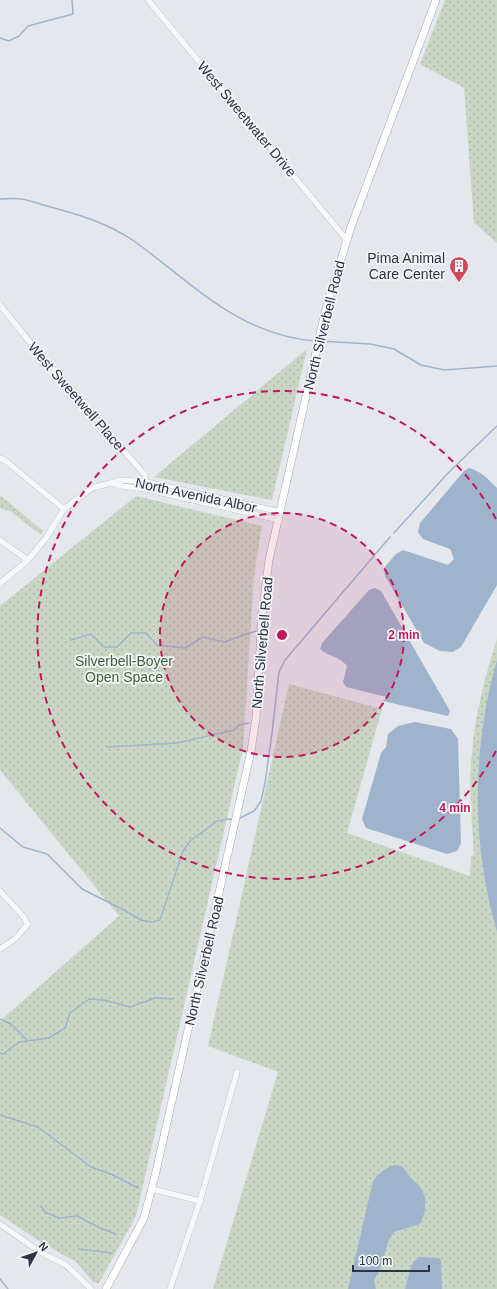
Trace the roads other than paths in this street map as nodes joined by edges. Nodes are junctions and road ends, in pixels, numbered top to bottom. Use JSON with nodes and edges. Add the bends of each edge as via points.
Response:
{"nodes":[{"id":1,"x":148,"y":0,"type":"edge"},
{"id":2,"x":436,"y":0,"type":"edge"},
{"id":3,"x":346,"y":239,"type":"junction"},
{"id":4,"x":0,"y":305,"type":"edge"},
{"id":5,"x":0,"y":458,"type":"edge"},
{"id":6,"x":146,"y":482,"type":"junction"},
{"id":7,"x":112,"y":483,"type":"junction"},
{"id":8,"x":145,"y":489,"type":"junction"},
{"id":9,"x":180,"y":490,"type":"junction"},
{"id":10,"x":178,"y":497,"type":"junction"},
{"id":11,"x":64,"y":509,"type":"junction"},
{"id":12,"x":280,"y":516,"type":"junction"},
{"id":13,"x":0,"y":540,"type":"edge"},
{"id":14,"x":28,"y":560,"type":"junction"},
{"id":15,"x":0,"y":583,"type":"edge"},
{"id":16,"x":0,"y":891,"type":"edge"},
{"id":17,"x":0,"y":949,"type":"edge"},
{"id":18,"x":237,"y":1072,"type":"dead end"},
{"id":19,"x":152,"y":1189,"type":"junction"},
{"id":20,"x":200,"y":1201,"type":"junction"},
{"id":21,"x":0,"y":1224,"type":"edge"},
{"id":22,"x":91,"y":1289,"type":"edge"},
{"id":23,"x":106,"y":1289,"type":"edge"},
{"id":24,"x":170,"y":1289,"type":"edge"}],
"edges":[{"from":1,"to":3,"type":"street","name":"West Sweetwater Drive"},
{"from":2,"to":3,"type":"main road","name":"North Silverbell Road"},
{"from":3,"to":12,"type":"main road","name":"North Silverbell Road","via":[[325,312]]},
{"from":4,"to":6,"type":"street","name":"West Sweetwell Place","via":[[145,475]]},
{"from":5,"to":11,"type":"street"},
{"from":6,"to":7,"type":"street","name":"North Avenida Albor","via":[[122,480]]},
{"from":6,"to":8,"type":"street"},
{"from":6,"to":9,"type":"street","name":"North Avenida Albor"},
{"from":7,"to":8,"type":"street","name":"North Avenida Albor"},
{"from":7,"to":11,"type":"street","name":"North Avenida Albor","via":[[92,488]]},
{"from":8,"to":10,"type":"street","name":"North Avenida Albor"},
{"from":9,"to":10,"type":"street"},
{"from":9,"to":12,"type":"street","name":"North Avenida Albor"},
{"from":10,"to":12,"type":"street","name":"North Avenida Albor"},
{"from":11,"to":14,"type":"street","name":"North Avenida Albor","via":[[46,538]]},
{"from":12,"to":19,"type":"main road","name":"North Silverbell Road","via":[[265,587],[256,718],[251,751]]},
{"from":13,"to":14,"type":"street"},
{"from":14,"to":15,"type":"street","name":"North Avenida Albor"},
{"from":16,"to":17,"type":"street","via":[[28,924],[16,938]]},
{"from":18,"to":20,"type":"street"},
{"from":19,"to":20,"type":"street"},
{"from":19,"to":23,"type":"main road","name":"North Silverbell Road","via":[[144,1218]]},
{"from":20,"to":24,"type":"street"},
{"from":21,"to":22,"type":"street","via":[[40,1252],[66,1264]]}]}
